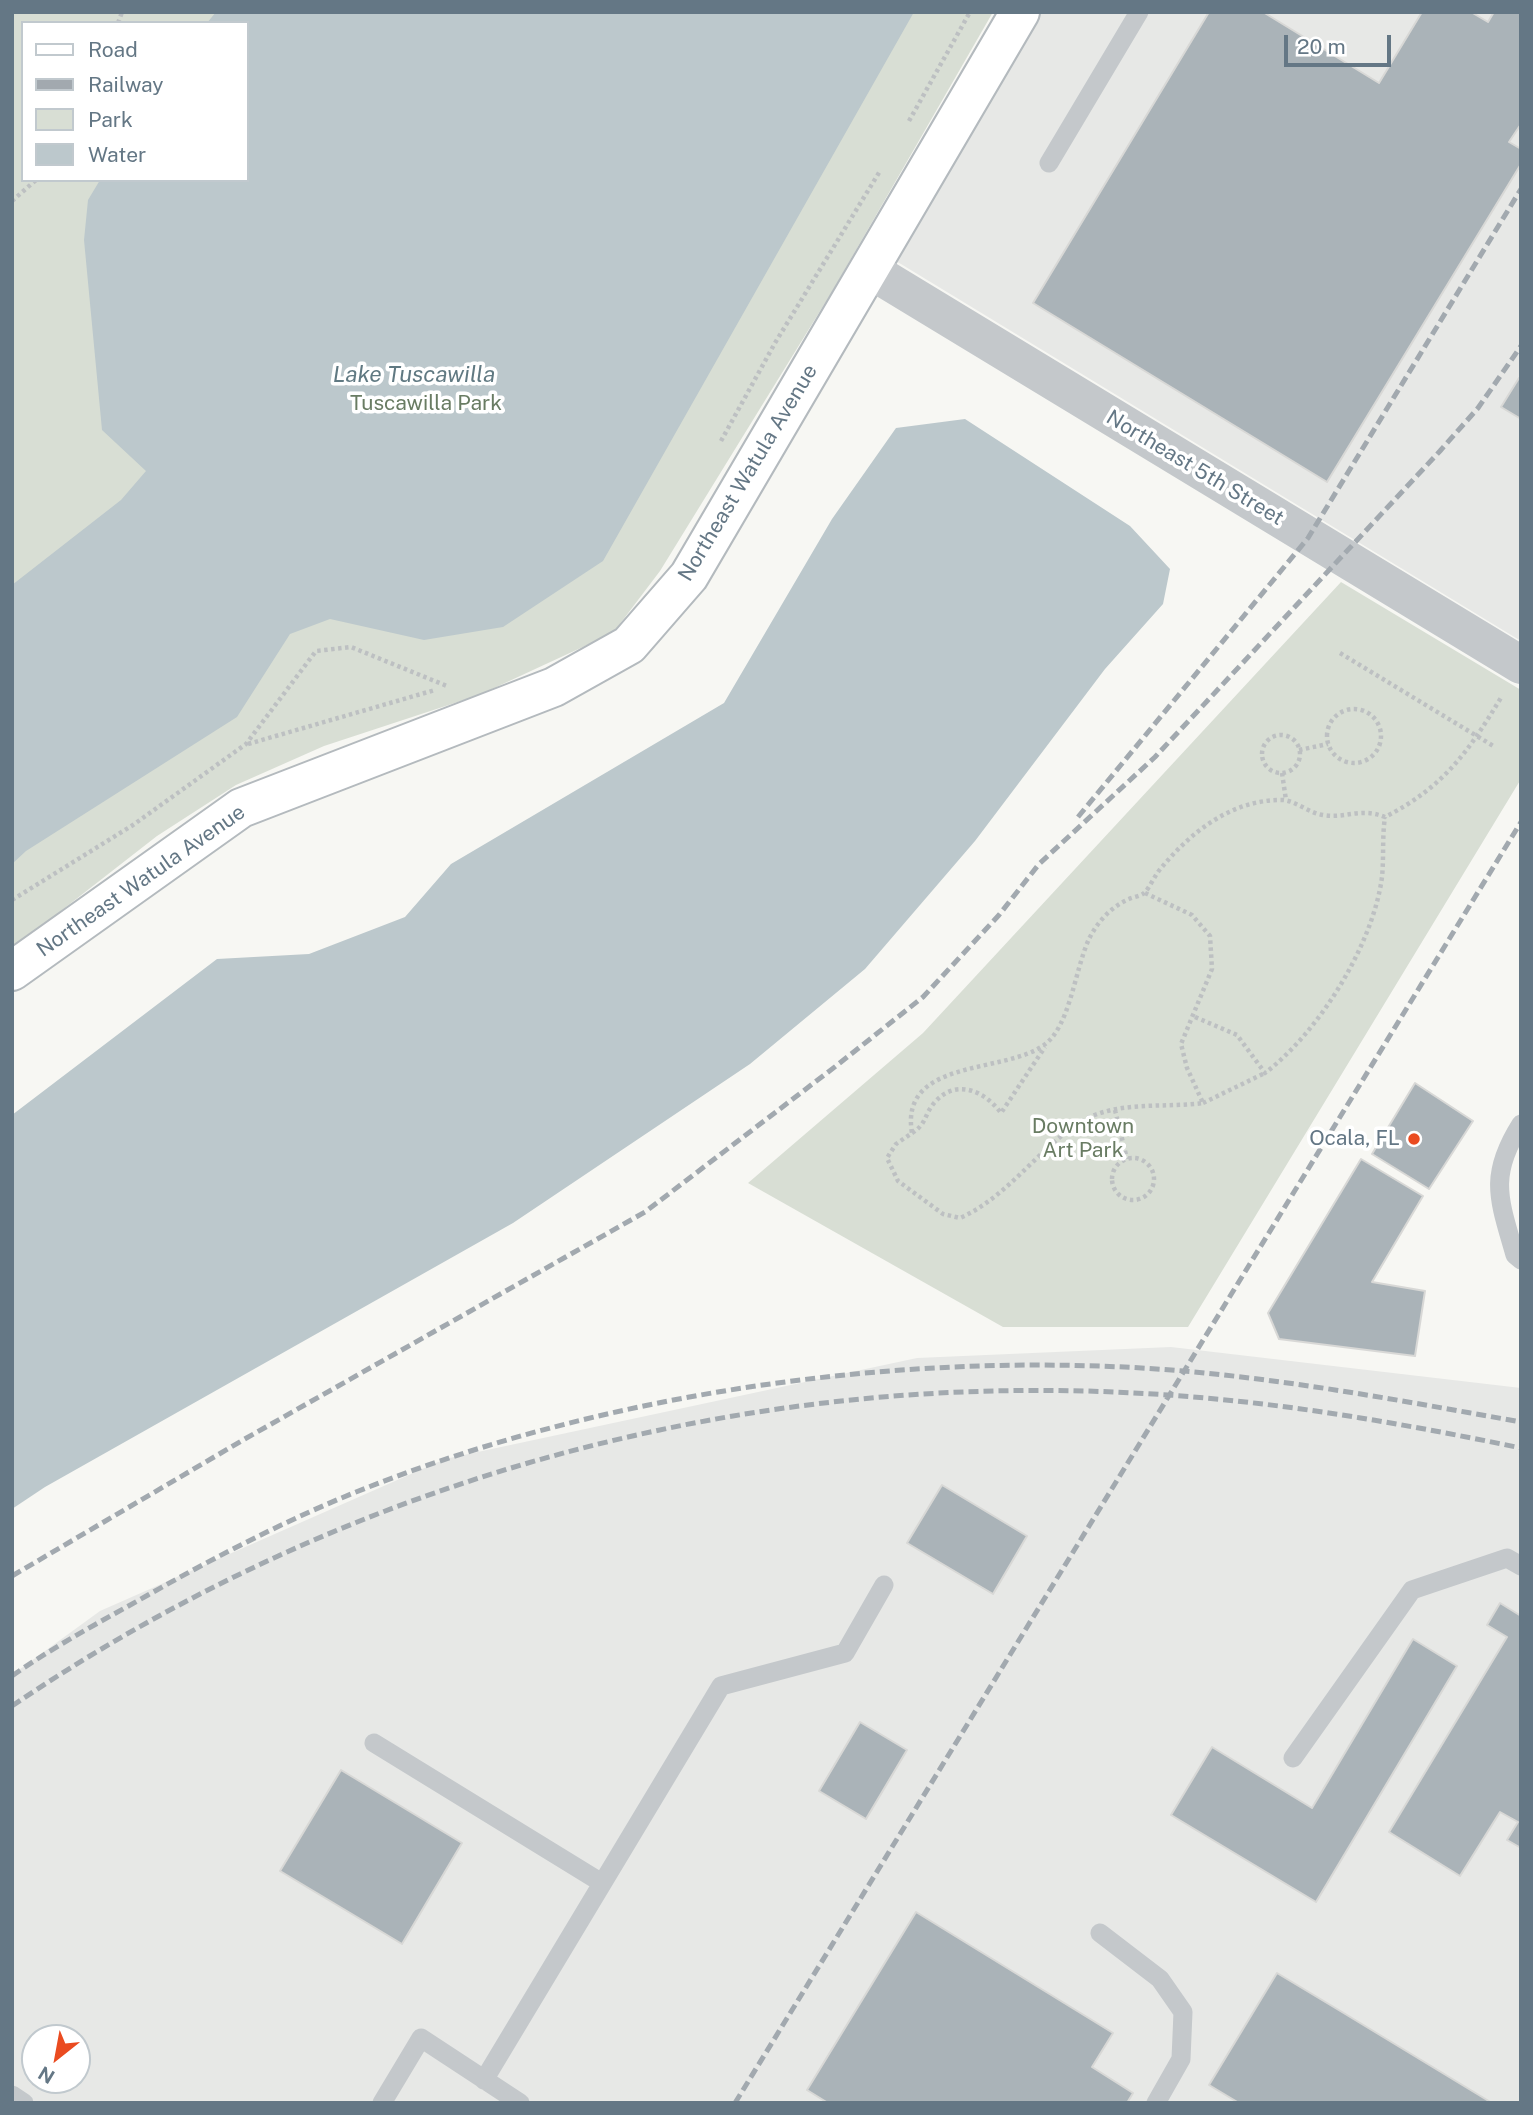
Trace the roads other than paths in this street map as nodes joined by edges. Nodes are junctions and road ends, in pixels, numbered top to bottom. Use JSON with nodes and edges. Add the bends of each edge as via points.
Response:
{"nodes":[{"id":1,"x":1020,"y":12,"type":"edge"},
{"id":2,"x":1139,"y":12,"type":"edge"},
{"id":3,"x":1049,"y":163,"type":"dead end"},
{"id":4,"x":870,"y":270,"type":"junction"},
{"id":5,"x":1512,"y":680,"type":"edge"},
{"id":6,"x":12,"y":971,"type":"edge"},
{"id":7,"x":1521,"y":1124,"type":"edge"},
{"id":8,"x":1521,"y":1259,"type":"edge"},
{"id":9,"x":1521,"y":1566,"type":"edge"},
{"id":10,"x":884,"y":1585,"type":"dead end"},
{"id":11,"x":374,"y":1744,"type":"dead end"},
{"id":12,"x":1293,"y":1758,"type":"dead end"},
{"id":13,"x":603,"y":1883,"type":"junction"},
{"id":14,"x":1100,"y":1933,"type":"dead end"},
{"id":15,"x":484,"y":2080,"type":"junction"},
{"id":16,"x":12,"y":2095,"type":"edge"},
{"id":17,"x":24,"y":2103,"type":"edge"},
{"id":18,"x":382,"y":2103,"type":"edge"},
{"id":19,"x":520,"y":2103,"type":"edge"},
{"id":20,"x":1156,"y":2103,"type":"edge"}],
"edges":[{"from":1,"to":4,"type":"street","name":"Northeast Watula Avenue"},
{"from":2,"to":3,"type":"lane"},
{"from":4,"to":5,"type":"street","name":"Northeast 5th Street"},
{"from":4,"to":6,"type":"street","name":"Northeast Watula Avenue","via":[[688,576],[629,645],[554,687],[241,808]]},
{"from":7,"to":8,"type":"lane","via":[[1505,1149],[1498,1196],[1515,1255]]},
{"from":9,"to":12,"type":"lane","via":[[1507,1558],[1412,1590]]},
{"from":10,"to":13,"type":"lane","via":[[845,1653],[721,1686]]},
{"from":11,"to":13,"type":"lane"},
{"from":13,"to":15,"type":"lane"},
{"from":14,"to":20,"type":"lane","via":[[1160,1979],[1183,2012],[1181,2059]]},
{"from":15,"to":18,"type":"lane","via":[[421,2038]]},
{"from":15,"to":19,"type":"lane"},
{"from":16,"to":17,"type":"lane"}]}
